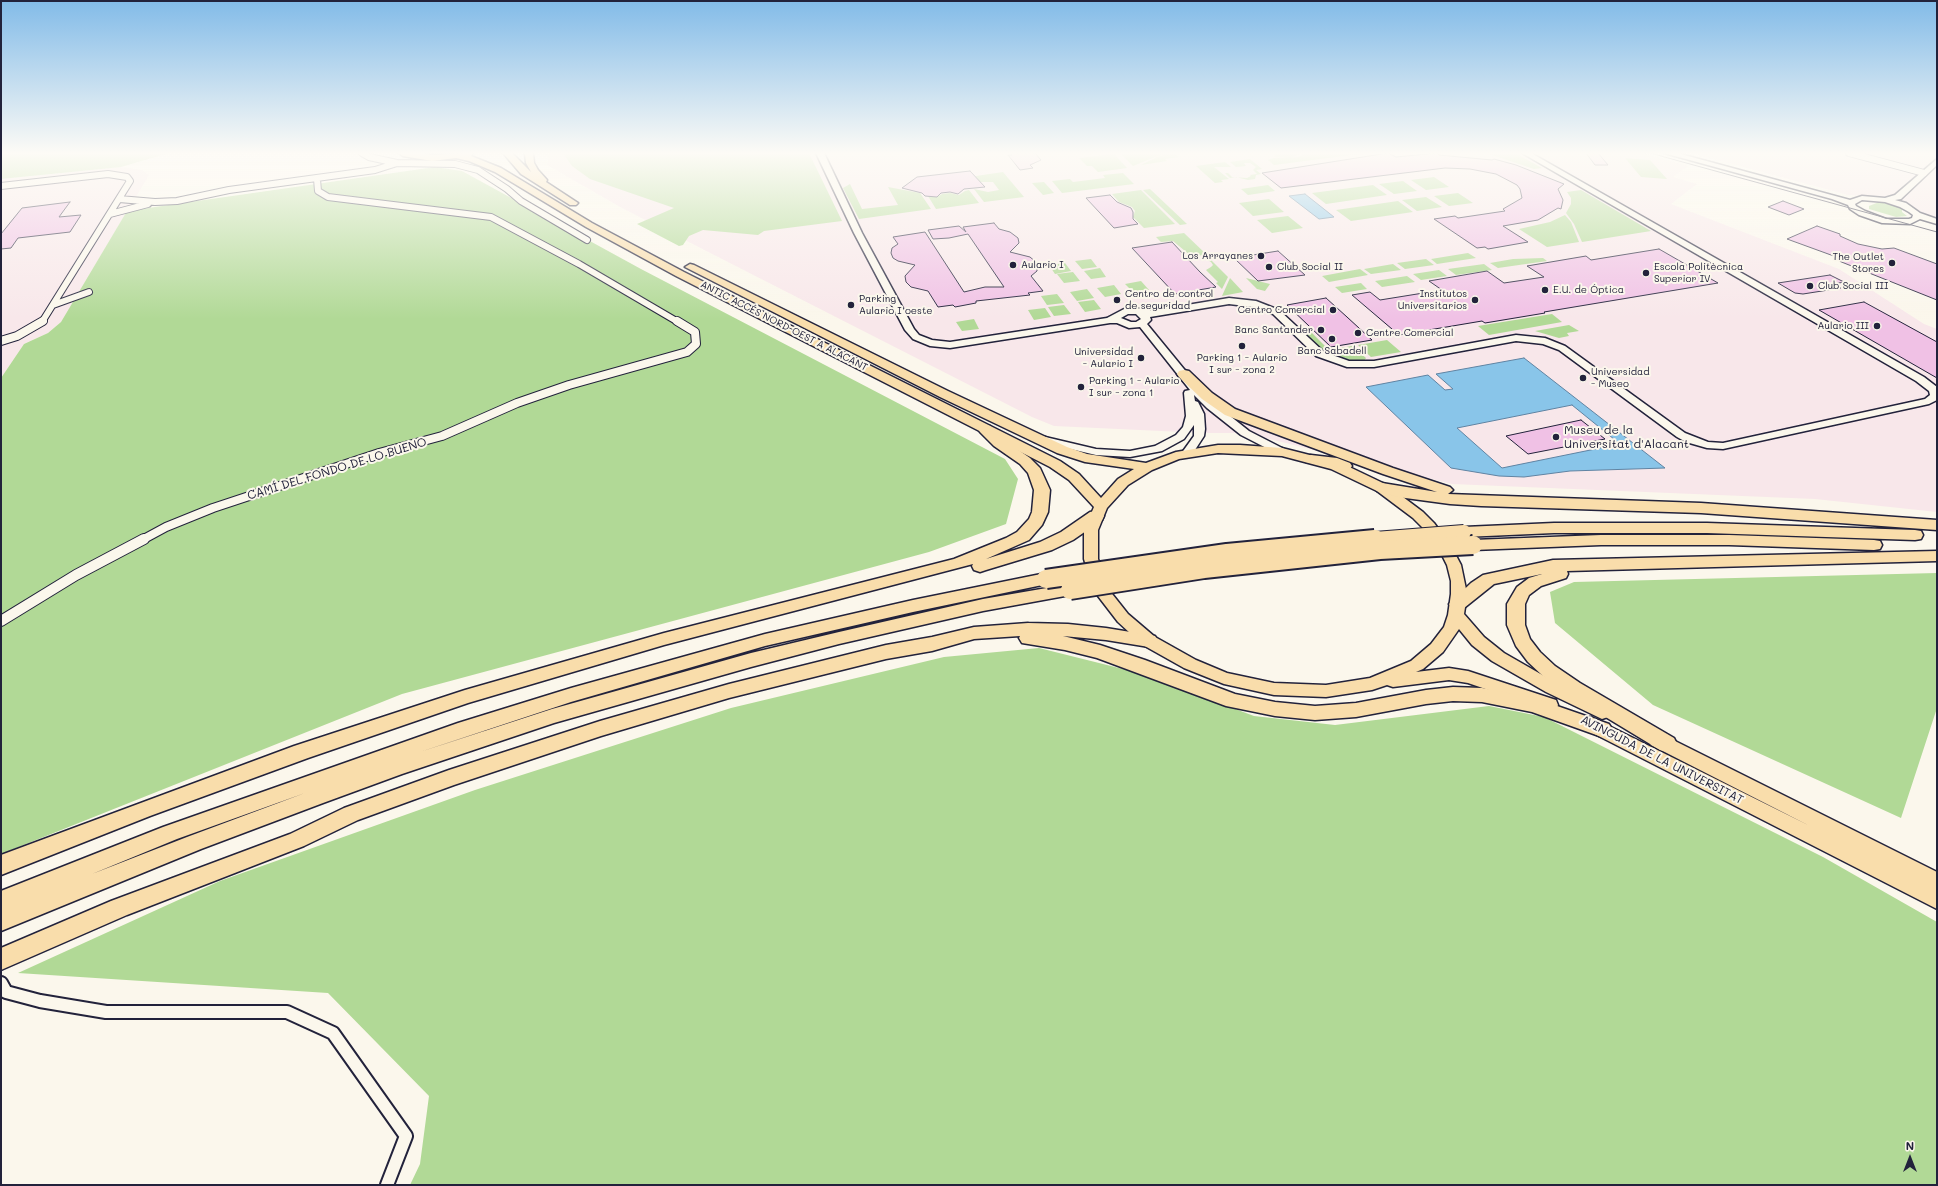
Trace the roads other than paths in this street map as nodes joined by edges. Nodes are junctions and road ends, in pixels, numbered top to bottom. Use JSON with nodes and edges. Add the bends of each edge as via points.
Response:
{"nodes":[{"id":1,"x":113,"y":208,"type":"edge"},
{"id":2,"x":133,"y":208,"type":"edge"},
{"id":3,"x":417,"y":208,"type":"edge"},
{"id":4,"x":533,"y":208,"type":"edge"},
{"id":5,"x":561,"y":208,"type":"edge"},
{"id":6,"x":581,"y":208,"type":"edge"},
{"id":7,"x":846,"y":208,"type":"edge"},
{"id":8,"x":1622,"y":208,"type":"edge"},
{"id":9,"x":1857,"y":208,"type":"edge"},
{"id":10,"x":1910,"y":208,"type":"edge"},
{"id":11,"x":110,"y":214,"type":"junction"},
{"id":12,"x":1916,"y":218,"type":"junction"},
{"id":13,"x":1937,"y":224,"type":"edge"},
{"id":14,"x":587,"y":240,"type":"dead end"},
{"id":15,"x":668,"y":261,"type":"junction"},
{"id":16,"x":682,"y":263,"type":"dead end"},
{"id":17,"x":66,"y":284,"type":"junction"},
{"id":18,"x":52,"y":305,"type":"junction"},
{"id":19,"x":1115,"y":319,"type":"junction"},
{"id":20,"x":1140,"y":319,"type":"junction"},
{"id":21,"x":1,"y":341,"type":"edge"},
{"id":22,"x":1184,"y":374,"type":"junction"},
{"id":23,"x":1188,"y":393,"type":"junction"},
{"id":24,"x":985,"y":429,"type":"junction"},
{"id":25,"x":1032,"y":437,"type":"junction"},
{"id":26,"x":1282,"y":452,"type":"junction"},
{"id":27,"x":1187,"y":454,"type":"junction"},
{"id":28,"x":1311,"y":458,"type":"junction"},
{"id":29,"x":1147,"y":467,"type":"junction"},
{"id":30,"x":1382,"y":488,"type":"junction"},
{"id":31,"x":1578,"y":504,"type":"junction"},
{"id":32,"x":1098,"y":511,"type":"junction"},
{"id":33,"x":1937,"y":525,"type":"edge"},
{"id":34,"x":1937,"y":536,"type":"edge"},
{"id":35,"x":1468,"y":538,"type":"junction"},
{"id":36,"x":1937,"y":548,"type":"edge"},
{"id":37,"x":1937,"y":556,"type":"edge"},
{"id":38,"x":1656,"y":564,"type":"junction"},
{"id":39,"x":862,"y":589,"type":"junction"},
{"id":40,"x":1457,"y":610,"type":"junction"},
{"id":41,"x":1,"y":621,"type":"edge"},
{"id":42,"x":1149,"y":641,"type":"junction"},
{"id":43,"x":932,"y":644,"type":"junction"},
{"id":44,"x":1372,"y":684,"type":"junction"},
{"id":45,"x":1602,"y":729,"type":"junction"},
{"id":46,"x":1667,"y":744,"type":"junction"},
{"id":47,"x":1,"y":865,"type":"edge"},
{"id":48,"x":1937,"y":882,"type":"edge"},
{"id":49,"x":1937,"y":900,"type":"edge"},
{"id":50,"x":1,"y":901,"type":"edge"},
{"id":51,"x":1,"y":921,"type":"edge"},
{"id":52,"x":1,"y":959,"type":"edge"},
{"id":53,"x":1,"y":983,"type":"edge"},
{"id":54,"x":387,"y":1185,"type":"edge"}],
"edges":[{"from":1,"to":11,"type":"street"},
{"from":2,"to":11,"type":"street"},
{"from":3,"to":41,"type":"street","name":"CAMÍ DEL FONDO DE LO BUENO","via":[[491,217],[579,264],[695,332],[696,344],[687,352],[674,357],[569,385],[517,403],[442,436],[379,453],[212,508],[166,527],[76,575]]},
{"from":4,"to":14,"type":"street"},
{"from":5,"to":15,"type":"main road","name":"ANTIC ACCÉS NORD-OEST A ALACANT","via":[[637,250]]},
{"from":6,"to":15,"type":"main road","name":"ANTIC ACCÉS NORD-OEST A ALACANT","via":[[651,247]]},
{"from":7,"to":19,"type":"street","via":[[912,333],[930,343],[950,345]]},
{"from":8,"to":20,"type":"street","via":[[1920,379],[1934,390],[1935,396],[1929,401],[1730,444],[1707,445],[1681,435],[1562,348],[1545,341],[1516,338],[1358,365],[1347,364],[1320,354],[1276,312],[1256,304],[1229,300],[1155,312]]},
{"from":9,"to":12,"type":"street","via":[[1875,218],[1899,222]]},
{"from":10,"to":12,"type":"street"},
{"from":11,"to":17,"type":"street"},
{"from":12,"to":13,"type":"street"},
{"from":15,"to":24,"type":"main road","name":"ANTIC ACCÉS NORD-OEST A ALACANT"},
{"from":16,"to":25,"type":"main road","name":"ANTIC ACCÉS NORD-OEST A ALACANT"},
{"from":17,"to":18,"type":"street"},
{"from":17,"to":18,"type":"street","via":[[68,288],[89,292]]},
{"from":18,"to":21,"type":"street","via":[[37,326]]},
{"from":19,"to":20,"type":"street","via":[[1124,324]]},
{"from":19,"to":20,"type":"street","via":[[1126,311]]},
{"from":20,"to":22,"type":"street"},
{"from":20,"to":23,"type":"street"},
{"from":22,"to":26,"type":"street","via":[[1193,387],[1227,420],[1245,433]]},
{"from":22,"to":31,"type":"highway","via":[[1207,396],[1230,412],[1440,489]]},
{"from":23,"to":25,"type":"street","via":[[1191,416],[1188,428],[1180,437],[1158,449],[1130,454],[1096,452]]},
{"from":23,"to":27,"type":"street","via":[[1198,414],[1200,429],[1199,436]]},
{"from":24,"to":32,"type":"main road","name":"ANTIC ACCÉS NORD-OEST A ALACANT","via":[[1055,464],[1074,477]]},
{"from":24,"to":39,"type":"highway","via":[[999,443],[1025,461],[1040,480],[1040,512],[1030,530],[1012,542],[959,563]]},
{"from":25,"to":29,"type":"main road","name":"ANTIC ACCÉS NORD-OEST A ALACANT","via":[[1073,455]]},
{"from":26,"to":27,"type":"main road","via":[[1218,449]]},
{"from":26,"to":28,"type":"main road"},
{"from":27,"to":29,"type":"main road"},
{"from":28,"to":30,"type":"main road","via":[[1356,474]]},
{"from":28,"to":31,"type":"highway","via":[[1332,461],[1378,480],[1413,490],[1479,498]]},
{"from":29,"to":32,"type":"main road","via":[[1122,482]]},
{"from":30,"to":31,"type":"highway","via":[[1450,499]]},
{"from":30,"to":40,"type":"main road","via":[[1418,515],[1440,539],[1454,565],[1458,581]]},
{"from":31,"to":33,"type":"highway","via":[[1701,508]]},
{"from":32,"to":39,"type":"highway","via":[[1067,536],[1023,554],[944,574]]},
{"from":32,"to":42,"type":"main road","via":[[1091,530],[1090,545],[1097,578],[1107,598],[1119,613]]},
{"from":34,"to":35,"type":"highway","via":[[1707,528],[1554,528]]},
{"from":35,"to":36,"type":"highway","via":[[1730,540]]},
{"from":35,"to":50,"type":"highway","bridge":true,"via":[[1326,542],[1227,553],[1046,579],[765,640],[466,728],[262,798]]},
{"from":35,"to":51,"type":"highway","bridge":true,"via":[[1134,579],[983,605],[744,662],[552,716],[395,768],[194,843]]},
{"from":37,"to":38,"type":"highway"},
{"from":38,"to":40,"type":"highway","via":[[1553,566],[1489,579]]},
{"from":38,"to":46,"type":"highway","via":[[1645,567],[1584,570],[1550,576],[1534,582],[1522,591],[1515,614],[1522,641],[1549,671]]},
{"from":39,"to":47,"type":"highway","via":[[664,639],[442,705],[271,763]]},
{"from":40,"to":44,"type":"main road","via":[[1451,629],[1437,648],[1417,665]]},
{"from":40,"to":46,"type":"main road","name":"AVINGUDA DE LA UNIVERSITAT","via":[[1478,641],[1523,673]]},
{"from":42,"to":43,"type":"highway","via":[[1106,634],[1028,629],[974,633]]},
{"from":42,"to":44,"type":"main road","via":[[1190,664],[1224,678],[1274,689],[1326,691]]},
{"from":43,"to":45,"type":"highway","via":[[1022,637],[1065,643],[1139,665],[1232,701],[1275,709],[1315,713],[1356,710],[1453,694],[1482,695],[1534,705]]},
{"from":43,"to":52,"type":"highway","via":[[886,652],[715,695],[448,778],[351,814],[297,840],[119,908]]},
{"from":44,"to":45,"type":"main road","name":"AVINGUDA DE LA UNIVERSITAT","via":[[1449,674],[1468,677],[1554,706]]},
{"from":45,"to":49,"type":"main road","name":"AVINGUDA DE LA UNIVERSITAT"},
{"from":46,"to":48,"type":"main road","name":"AVINGUDA DE LA UNIVERSITAT"},
{"from":53,"to":54,"type":"street","via":[[6,992],[40,1001],[106,1012],[287,1012],[333,1033],[406,1136]]}]}
